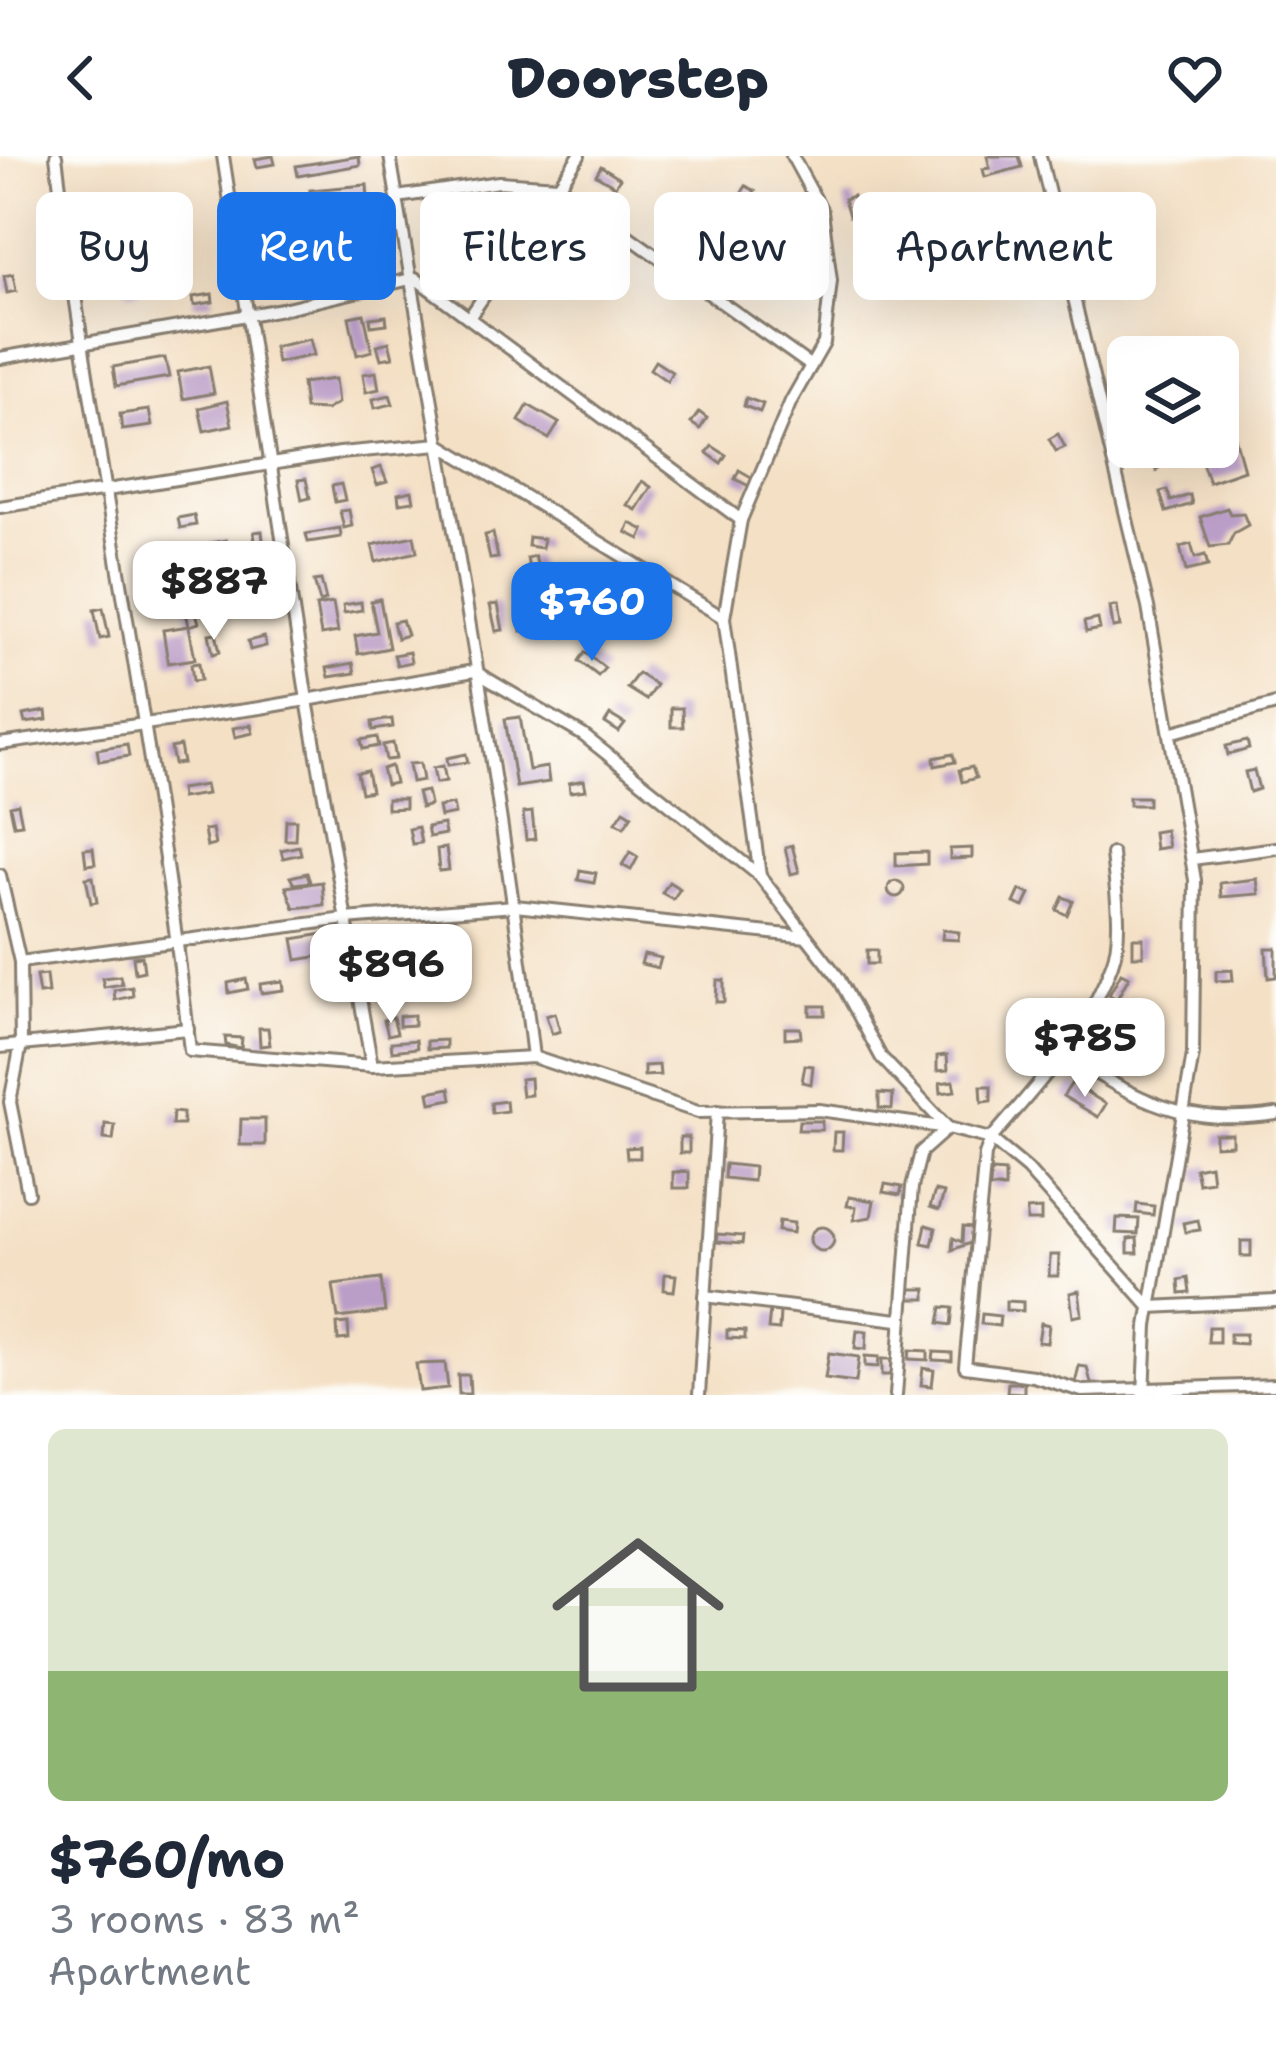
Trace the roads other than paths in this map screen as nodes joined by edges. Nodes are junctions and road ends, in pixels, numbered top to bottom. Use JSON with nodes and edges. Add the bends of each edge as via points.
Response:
{"nodes":[{"id":1,"x":56,"y":156,"type":"edge"},
{"id":2,"x":223,"y":156,"type":"edge"},
{"id":3,"x":390,"y":156,"type":"edge"},
{"id":4,"x":578,"y":156,"type":"edge"},
{"id":5,"x":1040,"y":156,"type":"edge"},
{"id":6,"x":798,"y":157,"type":"edge"},
{"id":7,"x":558,"y":186,"type":"junction"},
{"id":8,"x":397,"y":197,"type":"junction"},
{"id":9,"x":415,"y":278,"type":"junction"},
{"id":10,"x":245,"y":316,"type":"junction"},
{"id":11,"x":469,"y":318,"type":"junction"},
{"id":12,"x":80,"y":346,"type":"junction"},
{"id":13,"x":0,"y":358,"type":"edge"},
{"id":14,"x":811,"y":366,"type":"junction"},
{"id":15,"x":440,"y":444,"type":"junction"},
{"id":16,"x":271,"y":464,"type":"junction"},
{"id":17,"x":105,"y":491,"type":"junction"},
{"id":18,"x":0,"y":507,"type":"edge"},
{"id":19,"x":741,"y":520,"type":"junction"},
{"id":20,"x":724,"y":618,"type":"junction"},
{"id":21,"x":474,"y":671,"type":"junction"},
{"id":22,"x":307,"y":700,"type":"junction"},
{"id":23,"x":1276,"y":704,"type":"edge"},
{"id":24,"x":145,"y":725,"type":"junction"},
{"id":25,"x":1170,"y":734,"type":"junction"},
{"id":26,"x":0,"y":744,"type":"edge"},
{"id":27,"x":1276,"y":848,"type":"edge"},
{"id":28,"x":1112,"y":854,"type":"dead end"},
{"id":29,"x":1192,"y":859,"type":"junction"},
{"id":30,"x":0,"y":874,"type":"edge"},
{"id":31,"x":760,"y":876,"type":"junction"},
{"id":32,"x":2,"y":890,"type":"edge"},
{"id":33,"x":515,"y":906,"type":"junction"},
{"id":34,"x":345,"y":919,"type":"junction"},
{"id":35,"x":806,"y":937,"type":"junction"},
{"id":36,"x":181,"y":944,"type":"junction"},
{"id":37,"x":20,"y":962,"type":"junction"},
{"id":38,"x":188,"y":1029,"type":"junction"},
{"id":39,"x":21,"y":1044,"type":"junction"},
{"id":40,"x":0,"y":1046,"type":"edge"},
{"id":41,"x":1064,"y":1054,"type":"junction"},
{"id":42,"x":533,"y":1058,"type":"junction"},
{"id":43,"x":373,"y":1066,"type":"junction"},
{"id":44,"x":717,"y":1111,"type":"junction"},
{"id":45,"x":1276,"y":1114,"type":"edge"},
{"id":46,"x":1182,"y":1116,"type":"junction"},
{"id":47,"x":948,"y":1128,"type":"junction"},
{"id":48,"x":992,"y":1138,"type":"junction"},
{"id":49,"x":28,"y":1193,"type":"dead end"},
{"id":50,"x":705,"y":1296,"type":"junction"},
{"id":51,"x":1276,"y":1301,"type":"edge"},
{"id":52,"x":1150,"y":1307,"type":"junction"},
{"id":53,"x":898,"y":1320,"type":"junction"},
{"id":54,"x":1276,"y":1384,"type":"edge"},
{"id":55,"x":1144,"y":1393,"type":"edge"},
{"id":56,"x":699,"y":1395,"type":"edge"},
{"id":57,"x":896,"y":1395,"type":"edge"}],
"edges":[{"from":1,"to":12,"type":"street"},
{"from":2,"to":10,"type":"street"},
{"from":3,"to":8,"type":"street"},
{"from":4,"to":7,"type":"street"},
{"from":5,"to":25,"type":"street","via":[[1148,607]]},
{"from":6,"to":14,"type":"street","via":[[822,211],[831,281],[824,343]]},
{"from":7,"to":8,"type":"street","via":[[499,182]]},
{"from":7,"to":11,"type":"street"},
{"from":7,"to":14,"type":"street"},
{"from":8,"to":9,"type":"street"},
{"from":9,"to":10,"type":"street"},
{"from":9,"to":11,"type":"street"},
{"from":9,"to":15,"type":"street"},
{"from":10,"to":12,"type":"street"},
{"from":10,"to":16,"type":"street"},
{"from":11,"to":19,"type":"street"},
{"from":12,"to":13,"type":"street"},
{"from":12,"to":17,"type":"street"},
{"from":14,"to":19,"type":"street"},
{"from":15,"to":16,"type":"street"},
{"from":15,"to":20,"type":"street"},
{"from":15,"to":21,"type":"street"},
{"from":16,"to":17,"type":"street"},
{"from":16,"to":22,"type":"street"},
{"from":17,"to":18,"type":"street"},
{"from":17,"to":24,"type":"street"},
{"from":19,"to":20,"type":"street"},
{"from":20,"to":31,"type":"street"},
{"from":21,"to":22,"type":"street"},
{"from":21,"to":31,"type":"street","via":[[583,735]]},
{"from":21,"to":33,"type":"street"},
{"from":22,"to":24,"type":"street"},
{"from":22,"to":34,"type":"street"},
{"from":23,"to":25,"type":"street"},
{"from":24,"to":26,"type":"street"},
{"from":24,"to":36,"type":"street"},
{"from":25,"to":29,"type":"street"},
{"from":27,"to":29,"type":"street"},
{"from":28,"to":41,"type":"street","via":[[1114,962]]},
{"from":29,"to":46,"type":"street","via":[[1196,1016]]},
{"from":30,"to":32,"type":"street"},
{"from":31,"to":35,"type":"street"},
{"from":32,"to":37,"type":"street"},
{"from":33,"to":34,"type":"street"},
{"from":33,"to":35,"type":"street"},
{"from":33,"to":42,"type":"street"},
{"from":34,"to":36,"type":"street"},
{"from":34,"to":43,"type":"street"},
{"from":35,"to":47,"type":"street","via":[[838,977],[881,1058]]},
{"from":36,"to":37,"type":"street"},
{"from":36,"to":38,"type":"street"},
{"from":37,"to":39,"type":"street"},
{"from":38,"to":39,"type":"street"},
{"from":38,"to":43,"type":"street","via":[[190,1052]]},
{"from":39,"to":40,"type":"street"},
{"from":39,"to":49,"type":"street","via":[[10,1102]]},
{"from":41,"to":46,"type":"street"},
{"from":41,"to":48,"type":"street"},
{"from":42,"to":43,"type":"street"},
{"from":42,"to":44,"type":"street","via":[[649,1098]]},
{"from":44,"to":47,"type":"street","via":[[819,1110]]},
{"from":44,"to":50,"type":"street"},
{"from":45,"to":46,"type":"street"},
{"from":46,"to":52,"type":"street"},
{"from":47,"to":48,"type":"street"},
{"from":47,"to":53,"type":"street","via":[[921,1152],[911,1187]]},
{"from":48,"to":52,"type":"street"},
{"from":48,"to":55,"type":"street","via":[[964,1366],[1082,1390]]},
{"from":50,"to":53,"type":"street"},
{"from":50,"to":56,"type":"street"},
{"from":51,"to":52,"type":"street"},
{"from":52,"to":55,"type":"street"},
{"from":53,"to":57,"type":"street"},
{"from":54,"to":55,"type":"street"}]}
